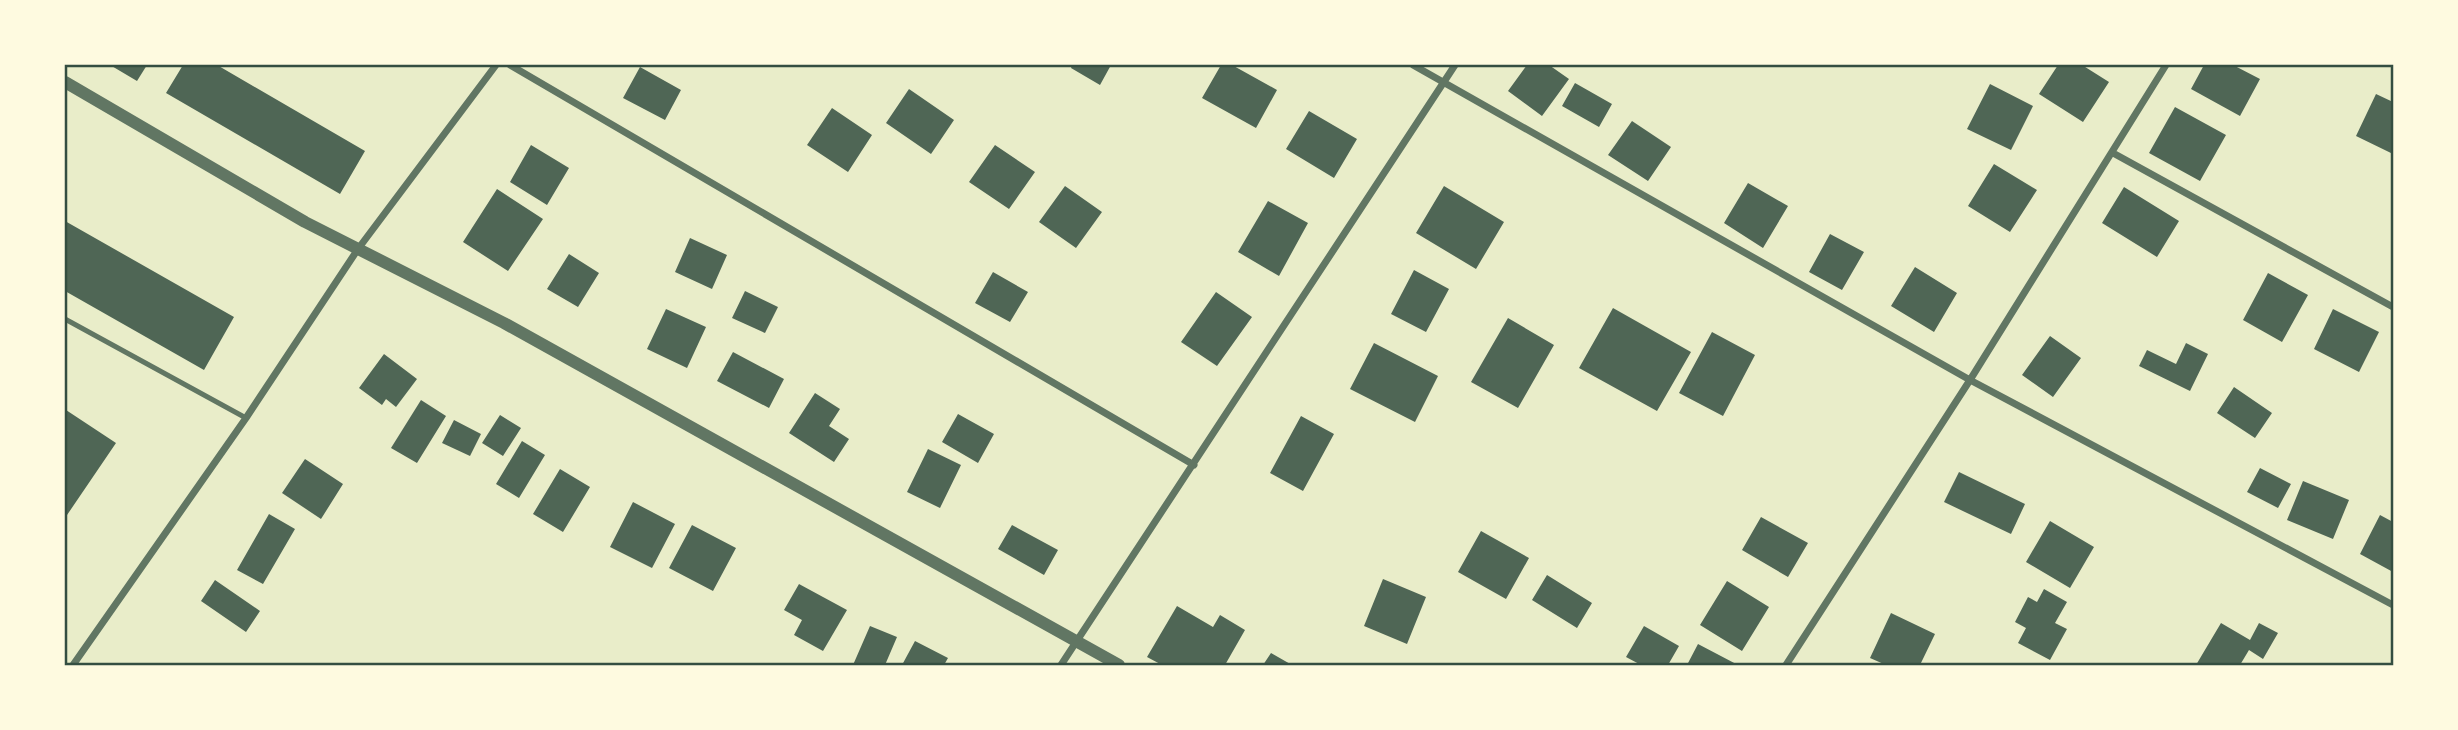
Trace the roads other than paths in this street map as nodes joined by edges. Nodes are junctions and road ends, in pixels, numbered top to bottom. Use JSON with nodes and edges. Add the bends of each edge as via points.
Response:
{"nodes":[{"id":1,"x":496,"y":65,"type":"edge"},
{"id":2,"x":510,"y":65,"type":"edge"},
{"id":3,"x":1413,"y":65,"type":"edge"},
{"id":4,"x":1455,"y":65,"type":"edge"},
{"id":5,"x":2166,"y":65,"type":"edge"},
{"id":6,"x":1444,"y":81,"type":"junction"},
{"id":7,"x":65,"y":82,"type":"edge"},
{"id":8,"x":2113,"y":153,"type":"junction"},
{"id":9,"x":358,"y":250,"type":"junction"},
{"id":10,"x":2393,"y":307,"type":"edge"},
{"id":11,"x":65,"y":319,"type":"edge"},
{"id":12,"x":1970,"y":380,"type":"junction"},
{"id":13,"x":246,"y":418,"type":"junction"},
{"id":14,"x":1194,"y":466,"type":"junction"},
{"id":15,"x":2393,"y":605,"type":"edge"},
{"id":16,"x":1077,"y":641,"type":"junction"},
{"id":17,"x":73,"y":665,"type":"edge"},
{"id":18,"x":1061,"y":665,"type":"edge"},
{"id":19,"x":1119,"y":665,"type":"edge"},
{"id":20,"x":1786,"y":665,"type":"edge"}],
"edges":[{"from":1,"to":9,"type":"street"},
{"from":2,"to":14,"type":"street"},
{"from":3,"to":6,"type":"street"},
{"from":4,"to":6,"type":"street"},
{"from":5,"to":8,"type":"street"},
{"from":6,"to":12,"type":"street"},
{"from":6,"to":14,"type":"street"},
{"from":7,"to":9,"type":"street"},
{"from":8,"to":10,"type":"street"},
{"from":8,"to":12,"type":"street"},
{"from":9,"to":13,"type":"street"},
{"from":9,"to":16,"type":"street","via":[[504,323]]},
{"from":11,"to":13,"type":"lane"},
{"from":12,"to":15,"type":"street"},
{"from":12,"to":20,"type":"street"},
{"from":13,"to":17,"type":"street"},
{"from":14,"to":16,"type":"street"},
{"from":16,"to":18,"type":"street"},
{"from":16,"to":19,"type":"street"}]}
